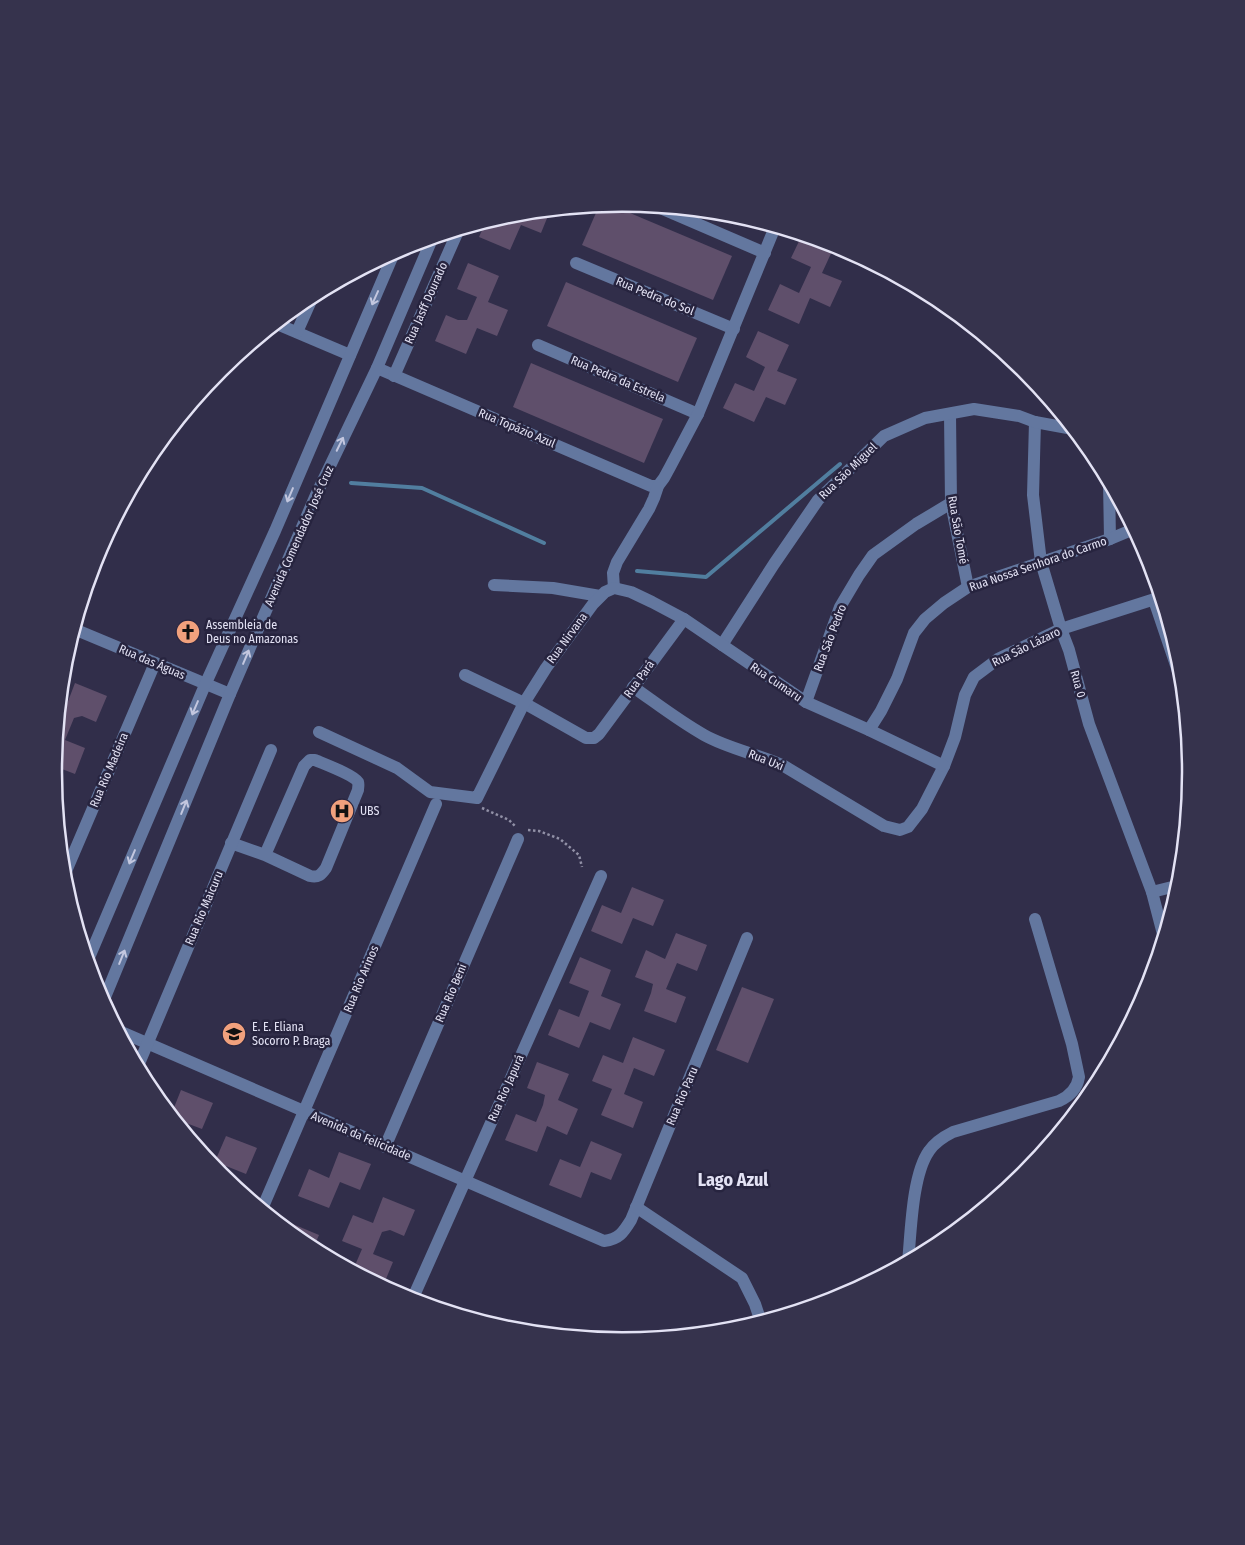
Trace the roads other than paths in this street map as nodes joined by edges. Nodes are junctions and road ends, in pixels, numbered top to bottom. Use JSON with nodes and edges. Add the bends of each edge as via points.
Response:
{"nodes":[{"id":1,"x":678,"y":216,"type":"edge"},
{"id":2,"x":772,"y":233,"type":"edge"},
{"id":3,"x":455,"y":238,"type":"edge"},
{"id":4,"x":429,"y":247,"type":"edge"},
{"id":5,"x":764,"y":253,"type":"junction"},
{"id":6,"x":389,"y":263,"type":"edge"},
{"id":7,"x":576,"y":263,"type":"dead end"},
{"id":8,"x":307,"y":310,"type":"edge"},
{"id":9,"x":284,"y":327,"type":"edge"},
{"id":10,"x":734,"y":329,"type":"junction"},
{"id":11,"x":297,"y":332,"type":"junction"},
{"id":12,"x":538,"y":345,"type":"dead end"},
{"id":13,"x":350,"y":354,"type":"junction"},
{"id":14,"x":377,"y":368,"type":"junction"},
{"id":15,"x":394,"y":376,"type":"junction"},
{"id":16,"x":698,"y":414,"type":"junction"},
{"id":17,"x":950,"y":414,"type":"junction"},
{"id":18,"x":1035,"y":422,"type":"junction"},
{"id":19,"x":1063,"y":427,"type":"edge"},
{"id":20,"x":658,"y":486,"type":"junction"},
{"id":21,"x":1109,"y":496,"type":"edge"},
{"id":22,"x":951,"y":503,"type":"junction"},
{"id":23,"x":1128,"y":532,"type":"edge"},
{"id":24,"x":1110,"y":539,"type":"junction"},
{"id":25,"x":1042,"y":562,"type":"junction"},
{"id":26,"x":494,"y":584,"type":"dead end"},
{"id":27,"x":968,"y":587,"type":"junction"},
{"id":28,"x":614,"y":588,"type":"junction"},
{"id":29,"x":600,"y":596,"type":"junction"},
{"id":30,"x":1155,"y":599,"type":"edge"},
{"id":31,"x":684,"y":618,"type":"junction"},
{"id":32,"x":1061,"y":629,"type":"junction"},
{"id":33,"x":81,"y":633,"type":"edge"},
{"id":34,"x":722,"y":645,"type":"junction"},
{"id":35,"x":155,"y":663,"type":"junction"},
{"id":36,"x":465,"y":675,"type":"dead end"},
{"id":37,"x":205,"y":685,"type":"junction"},
{"id":38,"x":633,"y":687,"type":"junction"},
{"id":39,"x":230,"y":694,"type":"junction"},
{"id":40,"x":524,"y":702,"type":"junction"},
{"id":41,"x":806,"y":702,"type":"junction"},
{"id":42,"x":869,"y":730,"type":"junction"},
{"id":43,"x":319,"y":732,"type":"dead end"},
{"id":44,"x":271,"y":750,"type":"dead end"},
{"id":45,"x":944,"y":766,"type":"junction"},
{"id":46,"x":436,"y":804,"type":"dead end"},
{"id":47,"x":900,"y":830,"type":"joint"},
{"id":48,"x":518,"y":839,"type":"dead end"},
{"id":49,"x":231,"y":843,"type":"junction"},
{"id":50,"x":266,"y":855,"type":"junction"},
{"id":51,"x":70,"y":863,"type":"edge"},
{"id":52,"x":601,"y":876,"type":"dead end"},
{"id":53,"x":1171,"y":887,"type":"edge"},
{"id":54,"x":1152,"y":892,"type":"junction"},
{"id":55,"x":1035,"y":919,"type":"dead end"},
{"id":56,"x":1161,"y":925,"type":"edge"},
{"id":57,"x":748,"y":938,"type":"dead end"},
{"id":58,"x":92,"y":952,"type":"edge"},
{"id":59,"x":108,"y":993,"type":"edge"},
{"id":60,"x":129,"y":1036,"type":"edge"},
{"id":61,"x":147,"y":1044,"type":"junction"},
{"id":62,"x":141,"y":1058,"type":"edge"},
{"id":63,"x":304,"y":1112,"type":"junction"},
{"id":64,"x":385,"y":1147,"type":"junction"},
{"id":65,"x":465,"y":1180,"type":"junction"},
{"id":66,"x":265,"y":1203,"type":"edge"},
{"id":67,"x":636,"y":1207,"type":"junction"},
{"id":68,"x":604,"y":1241,"type":"joint"},
{"id":69,"x":909,"y":1253,"type":"edge"},
{"id":70,"x":415,"y":1293,"type":"edge"},
{"id":71,"x":759,"y":1315,"type":"edge"}],
"edges":[{"from":1,"to":5,"type":"street"},
{"from":2,"to":5,"type":"street"},
{"from":3,"to":15,"type":"street","name":"Rua Jasff Dourado"},
{"from":4,"to":14,"type":"street","name":"Avenida Comendador José Cruz"},
{"from":5,"to":10,"type":"street"},
{"from":6,"to":13,"type":"street","name":"Avenida Comendador José Cruz","one_way":true},
{"from":7,"to":10,"type":"street","name":"Rua Pedra do Sol"},
{"from":8,"to":11,"type":"street"},
{"from":9,"to":11,"type":"street"},
{"from":10,"to":16,"type":"street"},
{"from":11,"to":13,"type":"street"},
{"from":12,"to":16,"type":"street","name":"Rua Pedra da Estrela"},
{"from":13,"to":37,"type":"street","name":"Avenida Comendador José Cruz","one_way":true},
{"from":14,"to":15,"type":"street","name":"Rua Topázio Azul"},
{"from":39,"to":14,"type":"street","name":"Avenida Comendador José Cruz","one_way":true,"via":[[316,495]]},
{"from":15,"to":20,"type":"street","name":"Rua Topázio Azul","via":[[651,486]]},
{"from":16,"to":20,"type":"street"},
{"from":17,"to":18,"type":"street","name":"Rua São Miguel","via":[[974,409],[1019,416]]},
{"from":17,"to":22,"type":"street","name":"Rua São Tomé"},
{"from":17,"to":34,"type":"street","name":"Rua São Miguel","via":[[925,418],[884,436],[818,500]]},
{"from":18,"to":19,"type":"street","name":"Rua São Miguel"},
{"from":18,"to":25,"type":"street","name":"Rua 0","via":[[1033,495]]},
{"from":20,"to":28,"type":"street","via":[[649,509],[617,562],[613,573]]},
{"from":21,"to":24,"type":"street"},
{"from":22,"to":27,"type":"street","name":"Rua São Tomé"},
{"from":22,"to":41,"type":"street","name":"Rua São Pedro","via":[[873,555],[840,607]]},
{"from":23,"to":24,"type":"street","name":"Rua Nossa Senhora do Carmo"},
{"from":24,"to":25,"type":"street","name":"Rua Nossa Senhora do Carmo"},
{"from":25,"to":27,"type":"street","name":"Rua Nossa Senhora do Carmo"},
{"from":25,"to":32,"type":"street","name":"Rua 0"},
{"from":26,"to":29,"type":"street","via":[[552,588]]},
{"from":27,"to":42,"type":"street","name":"Rua Nossa Senhora do Carmo","via":[[925,619],[914,633],[894,686]]},
{"from":28,"to":29,"type":"street","name":"Rua Nirvana"},
{"from":28,"to":31,"type":"street","name":"Rua Cumaru","via":[[645,598]]},
{"from":29,"to":40,"type":"street","name":"Rua Nirvana"},
{"from":30,"to":32,"type":"street","name":"Rua São Lázaro"},
{"from":31,"to":34,"type":"street","name":"Rua Cumaru"},
{"from":31,"to":38,"type":"street","name":"Rua Pará"},
{"from":32,"to":45,"type":"street","name":"Rua São Lázaro","via":[[998,659],[974,677],[965,695]]},
{"from":32,"to":54,"type":"street","name":"Rua 0","via":[[1089,724]]},
{"from":33,"to":35,"type":"street","name":"Rua das Águas"},
{"from":34,"to":41,"type":"street","name":"Rua Cumaru"},
{"from":35,"to":37,"type":"street","name":"Rua das Águas"},
{"from":35,"to":51,"type":"street","name":"Rua Rio Madeira"},
{"from":36,"to":40,"type":"street"},
{"from":37,"to":39,"type":"street","name":"Rua das Águas"},
{"from":37,"to":58,"type":"street","name":"Avenida Comendador José Cruz","one_way":true},
{"from":38,"to":40,"type":"street","name":"Rua Pará","via":[[594,738],[586,738]]},
{"from":38,"to":47,"type":"street","name":"Rua Uxi","via":[[704,735],[784,766],[884,826]]},
{"from":59,"to":39,"type":"street","name":"Avenida Comendador José Cruz","one_way":true},
{"from":40,"to":43,"type":"street","name":"Rua Nirvana","via":[[477,798],[430,792],[397,768]]},
{"from":41,"to":42,"type":"street","name":"Rua Cumaru"},
{"from":42,"to":45,"type":"street","name":"Rua Cumaru"},
{"from":44,"to":49,"type":"street","name":"Rua Rio Maicuru"},
{"from":45,"to":47,"type":"street","name":"Rua São Lázaro","via":[[913,823]]},
{"from":46,"to":63,"type":"street","name":"Rua Rio Arinos"},
{"from":48,"to":64,"type":"street","name":"Rua Rio Beni"},
{"from":49,"to":50,"type":"street"},
{"from":49,"to":61,"type":"street","name":"Rua Rio Maicuru"},
{"from":50,"to":50,"type":"street","via":[[315,878],[321,874],[358,790],[357,781],[310,760]]},
{"from":52,"to":65,"type":"street","name":"Rua Rio Japurá"},
{"from":53,"to":54,"type":"street"},
{"from":54,"to":56,"type":"street","name":"Rua 0"},
{"from":55,"to":69,"type":"street","via":[[1072,1044],[1078,1082],[1073,1092],[1060,1102],[953,1132],[936,1143],[927,1153],[918,1180]]},
{"from":57,"to":67,"type":"street","name":"Rua Rio Paru"},
{"from":60,"to":61,"type":"street","name":"Avenida da Felicidade"},
{"from":61,"to":62,"type":"street","name":"Rua Rio Maicuru"},
{"from":61,"to":63,"type":"street","name":"Avenida da Felicidade"},
{"from":63,"to":64,"type":"street","name":"Avenida da Felicidade"},
{"from":63,"to":66,"type":"street","name":"Rua Rio Arinos"},
{"from":64,"to":65,"type":"street","name":"Avenida da Felicidade"},
{"from":65,"to":68,"type":"street","name":"Avenida da Felicidade"},
{"from":65,"to":70,"type":"street","name":"Rua Rio Japurá"},
{"from":67,"to":68,"type":"street","name":"Rua Rio Paru","via":[[625,1231],[613,1240]]},
{"from":67,"to":71,"type":"street","via":[[742,1278]]}]}
